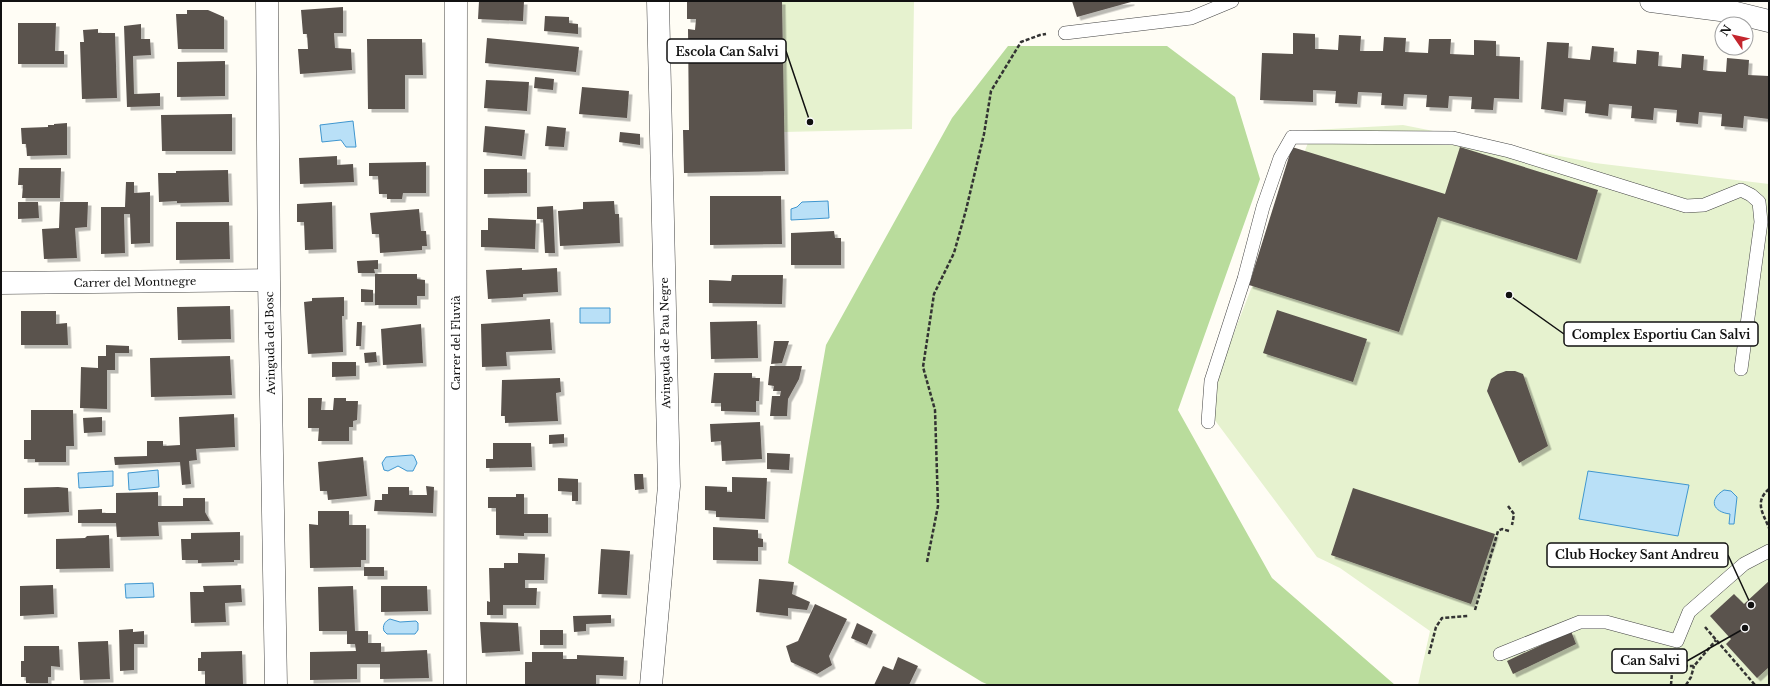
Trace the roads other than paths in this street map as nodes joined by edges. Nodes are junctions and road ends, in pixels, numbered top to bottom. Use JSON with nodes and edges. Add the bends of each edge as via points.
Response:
{"nodes":[{"id":1,"x":267,"y":1,"type":"edge"},
{"id":2,"x":456,"y":1,"type":"edge"},
{"id":3,"x":658,"y":1,"type":"edge"},
{"id":4,"x":1232,"y":1,"type":"edge"},
{"id":5,"x":1651,"y":1,"type":"edge"},
{"id":6,"x":1769,"y":21,"type":"edge"},
{"id":7,"x":1065,"y":33,"type":"road end"},
{"id":8,"x":269,"y":280,"type":"junction"},
{"id":9,"x":1,"y":283,"type":"edge"},
{"id":10,"x":1741,"y":369,"type":"dead end"},
{"id":11,"x":1208,"y":422,"type":"dead end"},
{"id":12,"x":1769,"y":551,"type":"edge"},
{"id":13,"x":1500,"y":654,"type":"dead end"},
{"id":14,"x":276,"y":685,"type":"edge"},
{"id":15,"x":455,"y":685,"type":"edge"},
{"id":16,"x":651,"y":685,"type":"edge"}],
"edges":[{"from":1,"to":8,"type":"street","name":"Avinguda del Bosc"},
{"from":2,"to":15,"type":"street","name":"Carrer del Fluvià"},
{"from":3,"to":16,"type":"street","name":"Avinguda de Pau Negre","via":[[669,486]]},
{"from":4,"to":7,"type":"lane","via":[[1192,18]]},
{"from":5,"to":6,"type":"street","via":[[1728,11]]},
{"from":8,"to":9,"type":"street","name":"Carrer del Montnegre"},
{"from":8,"to":14,"type":"street","name":"Avinguda del Bosc"},
{"from":10,"to":11,"type":"lane","via":[[1761,222],[1758,202],[1751,195],[1741,190],[1704,205],[1686,206],[1509,151],[1453,138],[1292,137],[1280,158],[1263,207],[1244,279],[1211,381]]},
{"from":12,"to":13,"type":"lane","via":[[1744,564],[1689,612],[1677,641],[1606,622],[1580,622]]}]}
